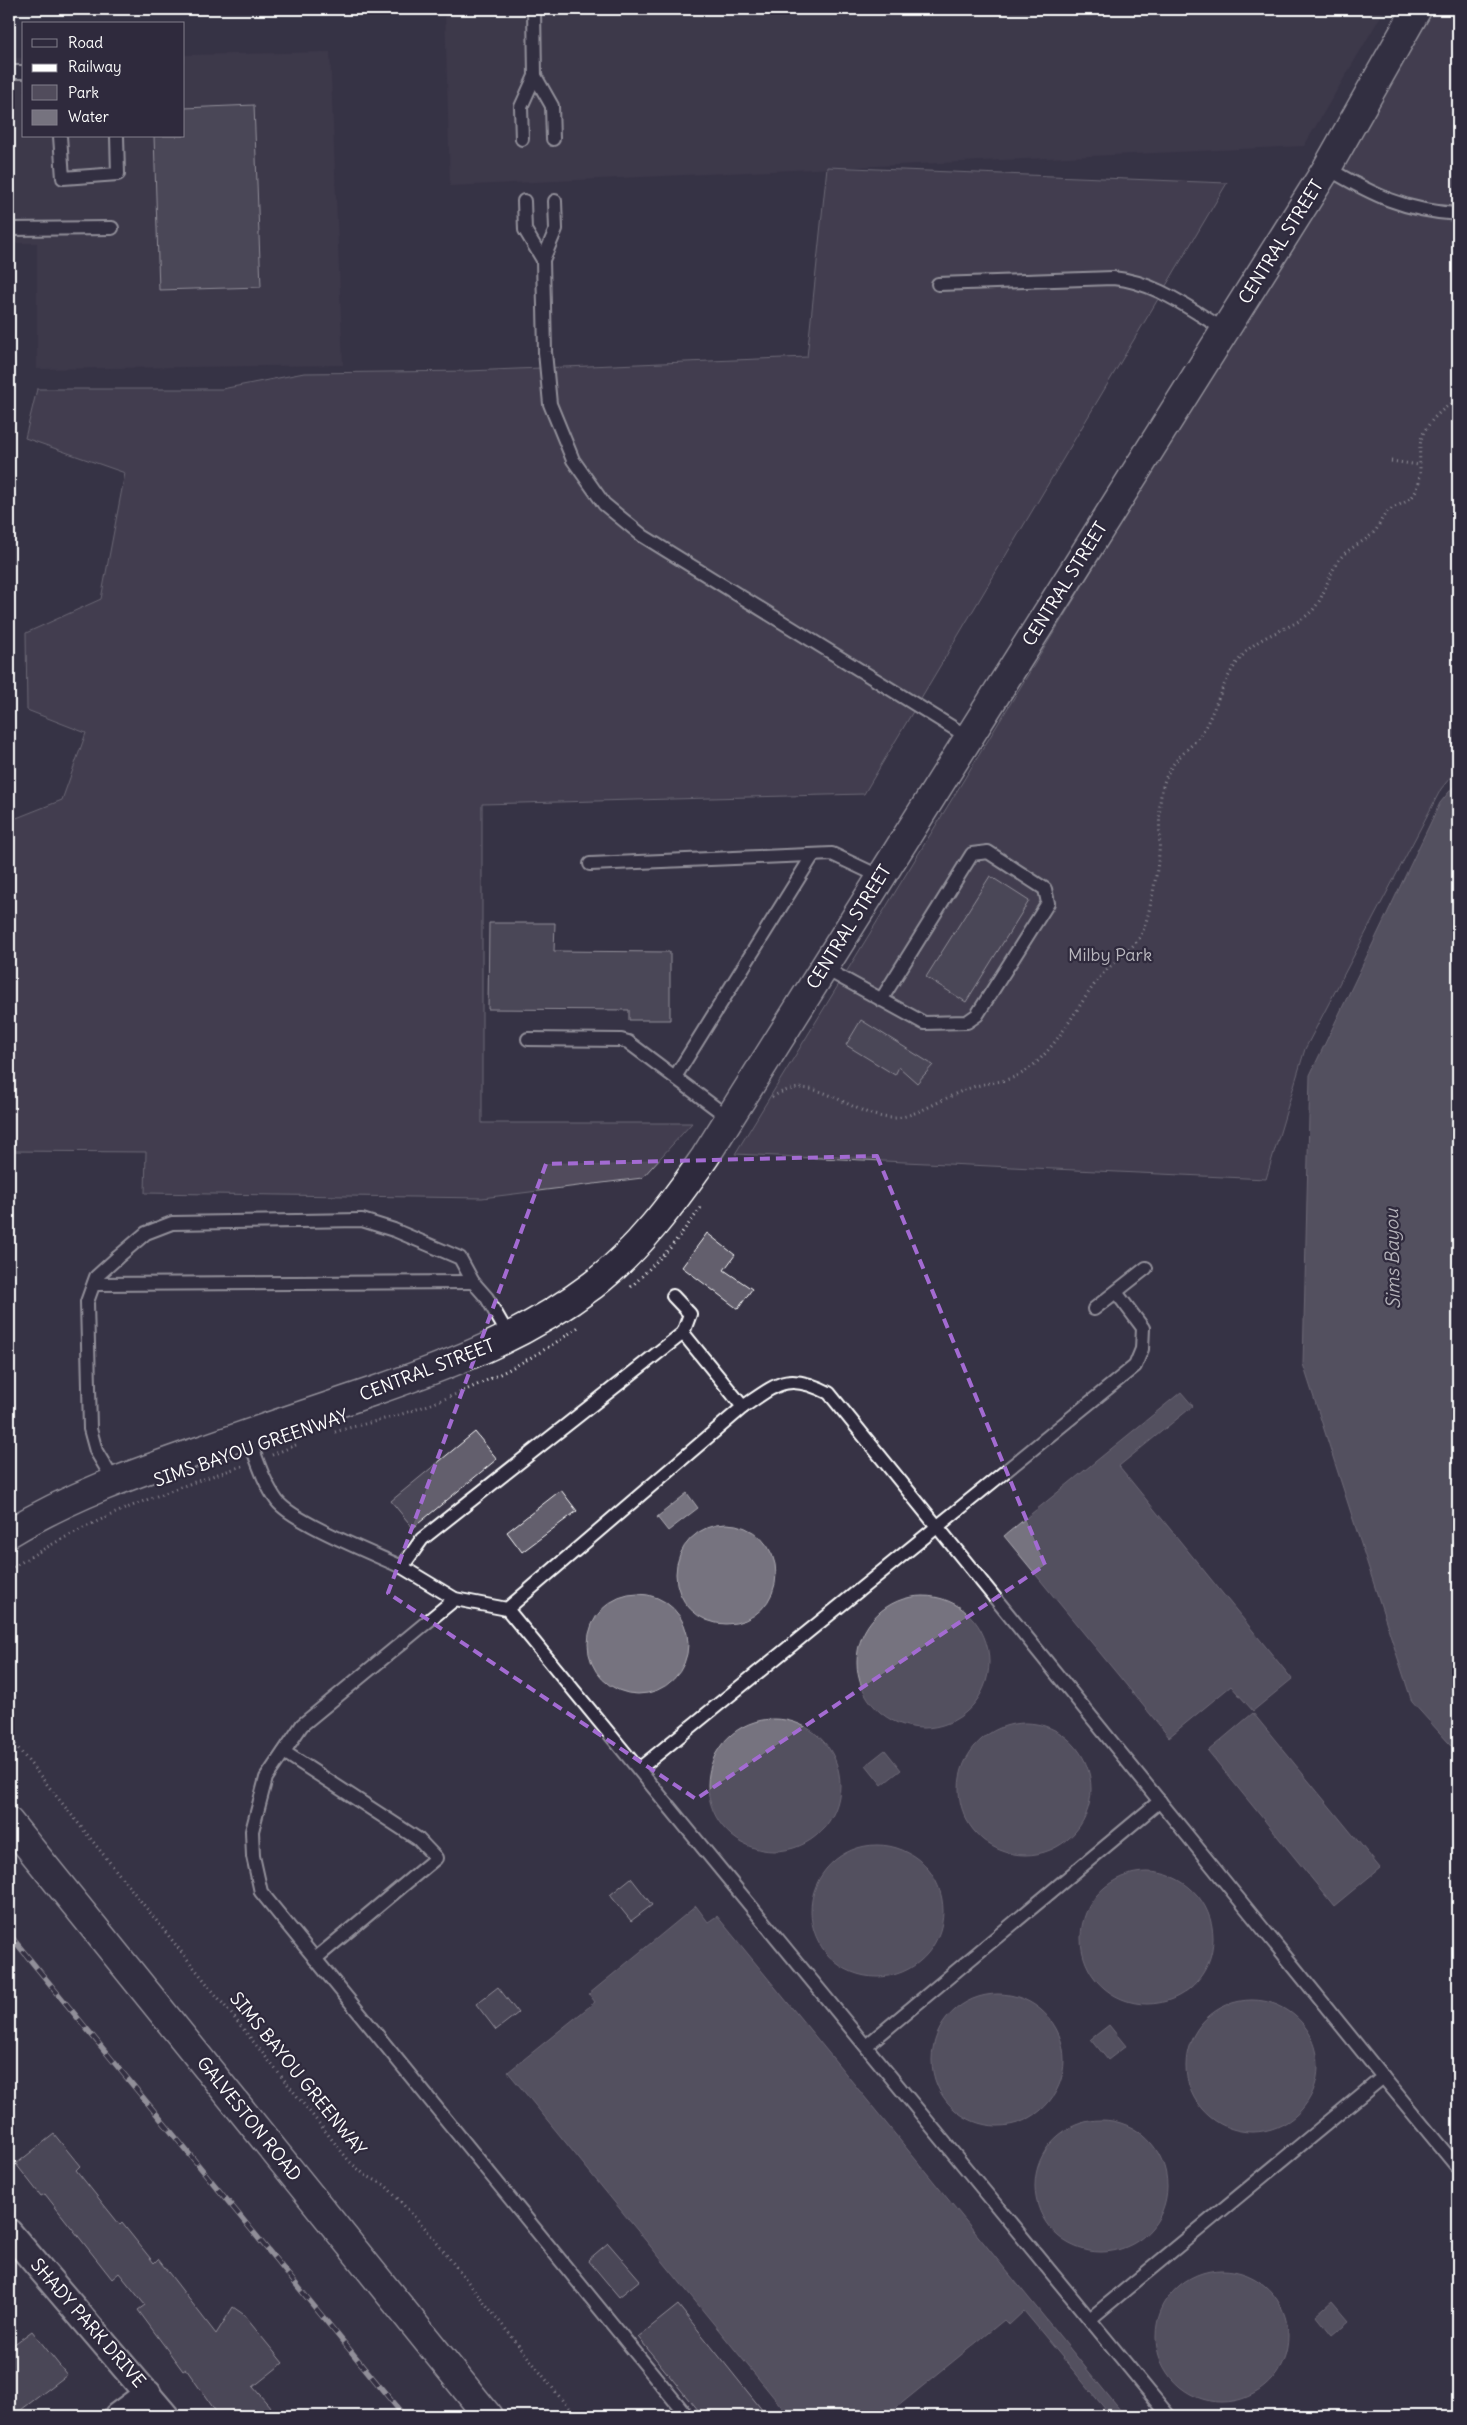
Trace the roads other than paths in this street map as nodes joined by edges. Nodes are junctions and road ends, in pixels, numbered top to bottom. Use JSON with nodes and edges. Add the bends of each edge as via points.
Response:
{"nodes":[{"id":1,"x":534,"y":9,"type":"edge"},
{"id":2,"x":1417,"y":9,"type":"edge"},
{"id":3,"x":9,"y":72,"type":"edge"},
{"id":4,"x":22,"y":72,"type":"edge"},
{"id":5,"x":535,"y":76,"type":"junction"},
{"id":6,"x":60,"y":138,"type":"edge"},
{"id":7,"x":117,"y":138,"type":"edge"},
{"id":8,"x":553,"y":138,"type":"dead end"},
{"id":9,"x":522,"y":139,"type":"dead end"},
{"id":10,"x":1327,"y":168,"type":"junction"},
{"id":11,"x":524,"y":201,"type":"dead end"},
{"id":12,"x":555,"y":201,"type":"dead end"},
{"id":13,"x":1458,"y":214,"type":"edge"},
{"id":14,"x":112,"y":228,"type":"dead end"},
{"id":15,"x":9,"y":230,"type":"edge"},
{"id":16,"x":542,"y":260,"type":"junction"},
{"id":17,"x":938,"y":284,"type":"dead end"},
{"id":18,"x":1225,"y":330,"type":"junction"},
{"id":19,"x":968,"y":737,"type":"junction"},
{"id":20,"x":813,"y":855,"type":"junction"},
{"id":21,"x":590,"y":864,"type":"dead end"},
{"id":22,"x":881,"y":877,"type":"junction"},
{"id":23,"x":824,"y":968,"type":"junction"},
{"id":24,"x":882,"y":1000,"type":"junction"},
{"id":25,"x":528,"y":1039,"type":"dead end"},
{"id":26,"x":674,"y":1077,"type":"junction"},
{"id":27,"x":729,"y":1118,"type":"junction"},
{"id":28,"x":1146,"y":1268,"type":"dead end"},
{"id":29,"x":473,"y":1282,"type":"junction"},
{"id":30,"x":94,"y":1284,"type":"junction"},
{"id":31,"x":1116,"y":1292,"type":"junction"},
{"id":32,"x":673,"y":1296,"type":"dead end"},
{"id":33,"x":1094,"y":1309,"type":"dead end"},
{"id":34,"x":683,"y":1333,"type":"junction"},
{"id":35,"x":510,"y":1338,"type":"junction"},
{"id":36,"x":743,"y":1407,"type":"junction"},
{"id":37,"x":248,"y":1434,"type":"junction"},
{"id":38,"x":114,"y":1481,"type":"junction"},
{"id":39,"x":938,"y":1528,"type":"junction"},
{"id":40,"x":9,"y":1533,"type":"edge"},
{"id":41,"x":402,"y":1567,"type":"junction"},
{"id":42,"x":455,"y":1599,"type":"junction"},
{"id":43,"x":507,"y":1609,"type":"junction"},
{"id":44,"x":284,"y":1752,"type":"junction"},
{"id":45,"x":638,"y":1770,"type":"junction"},
{"id":46,"x":1160,"y":1801,"type":"junction"},
{"id":47,"x":9,"y":1822,"type":"edge"},
{"id":48,"x":314,"y":1959,"type":"junction"},
{"id":49,"x":866,"y":2046,"type":"junction"},
{"id":50,"x":1383,"y":2077,"type":"junction"},
{"id":51,"x":1458,"y":2168,"type":"edge"},
{"id":52,"x":9,"y":2232,"type":"edge"},
{"id":53,"x":1090,"y":2319,"type":"junction"},
{"id":54,"x":148,"y":2393,"type":"junction"},
{"id":55,"x":116,"y":2416,"type":"edge"},
{"id":56,"x":166,"y":2416,"type":"edge"},
{"id":57,"x":488,"y":2416,"type":"edge"},
{"id":58,"x":687,"y":2416,"type":"edge"},
{"id":59,"x":1169,"y":2416,"type":"edge"}],
"edges":[{"from":1,"to":5,"type":"lane"},
{"from":2,"to":10,"type":"street","name":"CENTRAL STREET"},
{"from":3,"to":4,"type":"lane"},
{"from":5,"to":8,"type":"lane","via":[[552,106]]},
{"from":5,"to":9,"type":"lane","via":[[521,107]]},
{"from":6,"to":7,"type":"lane","via":[[63,178],[118,174]]},
{"from":10,"to":13,"type":"lane","via":[[1366,191],[1409,208]]},
{"from":10,"to":18,"type":"street","name":"CENTRAL STREET"},
{"from":11,"to":16,"type":"lane","via":[[525,230]]},
{"from":12,"to":16,"type":"lane","via":[[556,229]]},
{"from":14,"to":15,"type":"lane"},
{"from":16,"to":19,"type":"lane","via":[[550,404],[573,460],[604,504],[643,536]]},
{"from":17,"to":18,"type":"lane","via":[[1132,280],[1154,287]]},
{"from":18,"to":19,"type":"street","name":"CENTRAL STREET"},
{"from":19,"to":22,"type":"street","name":"CENTRAL STREET"},
{"from":20,"to":21,"type":"lane"},
{"from":20,"to":22,"type":"lane","via":[[832,854]]},
{"from":20,"to":26,"type":"lane"},
{"from":22,"to":23,"type":"street","name":"CENTRAL STREET"},
{"from":23,"to":24,"type":"lane"},
{"from":23,"to":27,"type":"street","name":"CENTRAL STREET"},
{"from":24,"to":24,"type":"lane","via":[[924,1023],[966,1022],[977,1015],[1048,903],[1046,889],[988,852],[972,854]]},
{"from":25,"to":26,"type":"lane","via":[[621,1040]]},
{"from":26,"to":27,"type":"lane"},
{"from":27,"to":35,"type":"street","name":"CENTRAL STREET","via":[[677,1198],[624,1257],[593,1284]]},
{"from":28,"to":31,"type":"lane"},
{"from":29,"to":30,"type":"lane"},
{"from":29,"to":30,"type":"lane","via":[[460,1258],[362,1220],[172,1223],[146,1234],[96,1277]]},
{"from":29,"to":35,"type":"lane","via":[[487,1298]]},
{"from":30,"to":38,"type":"lane","via":[[87,1302],[90,1429],[96,1451]]},
{"from":31,"to":33,"type":"lane"},
{"from":31,"to":39,"type":"lane","via":[[1143,1328],[1142,1349],[1135,1366]]},
{"from":32,"to":34,"type":"lane","via":[[690,1314]]},
{"from":34,"to":36,"type":"lane"},
{"from":34,"to":41,"type":"lane","via":[[422,1539]]},
{"from":35,"to":37,"type":"street","name":"CENTRAL STREET","via":[[455,1363]]},
{"from":36,"to":39,"type":"lane","via":[[772,1387],[791,1380],[809,1383],[829,1393]]},
{"from":36,"to":43,"type":"lane"},
{"from":37,"to":38,"type":"street","name":"CENTRAL STREET"},
{"from":37,"to":41,"type":"lane","via":[[277,1502],[293,1516]]},
{"from":38,"to":40,"type":"street","name":"CENTRAL STREET","via":[[45,1511]]},
{"from":39,"to":45,"type":"lane"},
{"from":39,"to":46,"type":"lane"},
{"from":41,"to":42,"type":"lane"},
{"from":42,"to":43,"type":"lane"},
{"from":42,"to":44,"type":"lane","via":[[302,1726]]},
{"from":43,"to":45,"type":"lane"},
{"from":44,"to":48,"type":"lane","via":[[266,1778],[257,1808],[252,1831],[253,1856],[262,1892]]},
{"from":44,"to":48,"type":"lane","via":[[418,1839],[436,1858]]},
{"from":45,"to":49,"type":"lane"},
{"from":46,"to":49,"type":"lane"},
{"from":46,"to":50,"type":"lane"},
{"from":47,"to":57,"type":"street","name":"GALVESTON ROAD"},
{"from":48,"to":58,"type":"lane"},
{"from":49,"to":53,"type":"lane"},
{"from":50,"to":51,"type":"lane"},
{"from":50,"to":53,"type":"lane"},
{"from":52,"to":54,"type":"street","name":"SHADY PARK DRIVE"},
{"from":53,"to":59,"type":"lane"},
{"from":54,"to":55,"type":"street"},
{"from":54,"to":56,"type":"street","name":"SHADY PARK DRIVE"}]}
